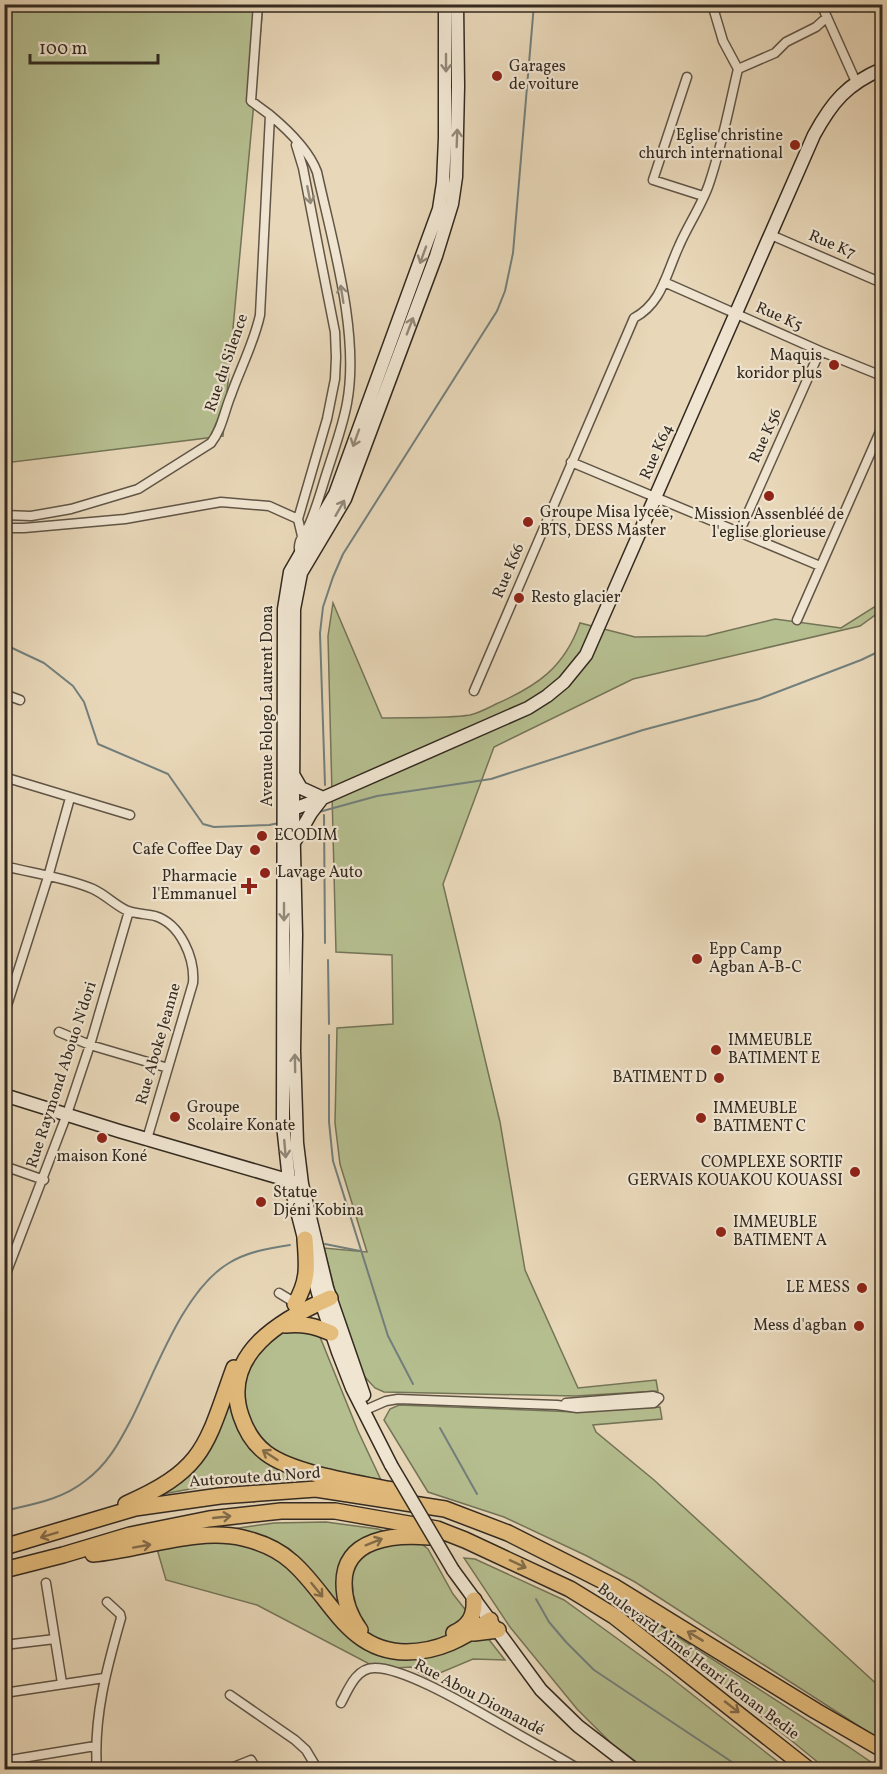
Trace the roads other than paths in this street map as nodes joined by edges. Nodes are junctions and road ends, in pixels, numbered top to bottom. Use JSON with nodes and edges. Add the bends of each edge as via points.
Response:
{"nodes":[{"id":1,"x":258,"y":4,"type":"edge"},
{"id":2,"x":445,"y":4,"type":"edge"},
{"id":3,"x":457,"y":4,"type":"edge"},
{"id":4,"x":712,"y":4,"type":"edge"},
{"id":5,"x":821,"y":4,"type":"edge"},
{"id":6,"x":827,"y":17,"type":"junction"},
{"id":7,"x":738,"y":69,"type":"junction"},
{"id":8,"x":882,"y":69,"type":"edge"},
{"id":9,"x":687,"y":77,"type":"dead end"},
{"id":10,"x":856,"y":82,"type":"junction"},
{"id":11,"x":270,"y":115,"type":"junction"},
{"id":12,"x":294,"y":139,"type":"junction"},
{"id":13,"x":703,"y":196,"type":"junction"},
{"id":14,"x":771,"y":235,"type":"junction"},
{"id":15,"x":664,"y":282,"type":"junction"},
{"id":16,"x":882,"y":283,"type":"edge"},
{"id":17,"x":736,"y":315,"type":"junction"},
{"id":18,"x":820,"y":351,"type":"junction"},
{"id":19,"x":882,"y":376,"type":"edge"},
{"id":20,"x":882,"y":427,"type":"edge"},
{"id":21,"x":571,"y":462,"type":"junction"},
{"id":22,"x":655,"y":497,"type":"junction"},
{"id":23,"x":4,"y":515,"type":"edge"},
{"id":24,"x":298,"y":519,"type":"junction"},
{"id":25,"x":4,"y":528,"type":"edge"},
{"id":26,"x":739,"y":533,"type":"junction"},
{"id":27,"x":302,"y":536,"type":"junction"},
{"id":28,"x":304,"y":555,"type":"junction"},
{"id":29,"x":820,"y":566,"type":"junction"},
{"id":30,"x":797,"y":620,"type":"dead end"},
{"id":31,"x":474,"y":691,"type":"dead end"},
{"id":32,"x":4,"y":694,"type":"edge"},
{"id":33,"x":20,"y":700,"type":"dead end"},
{"id":34,"x":294,"y":776,"type":"junction"},
{"id":35,"x":4,"y":777,"type":"edge"},
{"id":36,"x":70,"y":798,"type":"junction"},
{"id":37,"x":323,"y":798,"type":"junction"},
{"id":38,"x":289,"y":811,"type":"junction"},
{"id":39,"x":130,"y":815,"type":"dead end"},
{"id":40,"x":294,"y":842,"type":"junction"},
{"id":41,"x":4,"y":866,"type":"edge"},
{"id":42,"x":48,"y":877,"type":"junction"},
{"id":43,"x":129,"y":911,"type":"junction"},
{"id":44,"x":4,"y":1015,"type":"edge"},
{"id":45,"x":59,"y":1032,"type":"dead end"},
{"id":46,"x":90,"y":1045,"type":"junction"},
{"id":47,"x":168,"y":1068,"type":"junction"},
{"id":48,"x":4,"y":1095,"type":"edge"},
{"id":49,"x":67,"y":1114,"type":"junction"},
{"id":50,"x":147,"y":1139,"type":"junction"},
{"id":51,"x":4,"y":1166,"type":"edge"},
{"id":52,"x":44,"y":1180,"type":"junction"},
{"id":53,"x":289,"y":1180,"type":"junction"},
{"id":54,"x":302,"y":1184,"type":"junction"},
{"id":55,"x":305,"y":1239,"type":"junction"},
{"id":56,"x":4,"y":1279,"type":"edge"},
{"id":57,"x":279,"y":1293,"type":"dead end"},
{"id":58,"x":324,"y":1295,"type":"junction"},
{"id":59,"x":295,"y":1304,"type":"junction"},
{"id":60,"x":282,"y":1325,"type":"junction"},
{"id":61,"x":331,"y":1333,"type":"junction"},
{"id":62,"x":557,"y":1405,"type":"junction"},
{"id":63,"x":367,"y":1410,"type":"junction"},
{"id":64,"x":445,"y":1509,"type":"junction"},
{"id":65,"x":93,"y":1521,"type":"junction"},
{"id":66,"x":508,"y":1533,"type":"joint"},
{"id":67,"x":465,"y":1540,"type":"junction"},
{"id":68,"x":4,"y":1547,"type":"edge"},
{"id":69,"x":63,"y":1555,"type":"junction"},
{"id":70,"x":4,"y":1570,"type":"edge"},
{"id":71,"x":46,"y":1583,"type":"dead end"},
{"id":72,"x":474,"y":1600,"type":"junction"},
{"id":73,"x":107,"y":1602,"type":"dead end"},
{"id":74,"x":491,"y":1621,"type":"junction"},
{"id":75,"x":469,"y":1630,"type":"junction"},
{"id":76,"x":55,"y":1639,"type":"junction"},
{"id":77,"x":4,"y":1646,"type":"edge"},
{"id":78,"x":104,"y":1678,"type":"junction"},
{"id":79,"x":62,"y":1683,"type":"junction"},
{"id":80,"x":4,"y":1693,"type":"edge"},
{"id":81,"x":230,"y":1695,"type":"dead end"},
{"id":82,"x":340,"y":1703,"type":"dead end"},
{"id":83,"x":816,"y":1711,"type":"junction"},
{"id":84,"x":95,"y":1746,"type":"junction"},
{"id":85,"x":882,"y":1749,"type":"edge"},
{"id":86,"x":882,"y":1760,"type":"edge"},
{"id":87,"x":4,"y":1761,"type":"edge"},
{"id":88,"x":97,"y":1770,"type":"edge"},
{"id":89,"x":226,"y":1770,"type":"edge"},
{"id":90,"x":257,"y":1770,"type":"edge"},
{"id":91,"x":318,"y":1770,"type":"edge"},
{"id":92,"x":580,"y":1770,"type":"edge"},
{"id":93,"x":635,"y":1770,"type":"edge"},
{"id":94,"x":809,"y":1770,"type":"edge"}],
"edges":[{"from":1,"to":11,"type":"street","via":[[251,101]]},
{"from":2,"to":28,"type":"main road","name":"Avenue Fologo Laurent Dona","one_way":true,"via":[[445,138],[439,209],[335,494]]},
{"from":28,"to":3,"type":"main road","name":"Avenue Fologo Laurent Dona","one_way":true,"via":[[345,500],[448,219],[456,177]]},
{"from":4,"to":7,"type":"street","via":[[723,40]]},
{"from":5,"to":6,"type":"street"},
{"from":6,"to":7,"type":"street","via":[[774,53]]},
{"from":6,"to":10,"type":"street"},
{"from":7,"to":13,"type":"street","name":"Rue K66","via":[[727,125]]},
{"from":8,"to":10,"type":"main road","name":"Rue K64"},
{"from":9,"to":13,"type":"street","via":[[652,180]]},
{"from":10,"to":14,"type":"main road","name":"Rue K64","via":[[834,102],[814,135]]},
{"from":11,"to":12,"type":"street"},
{"from":11,"to":23,"type":"street","name":"Rue du Silence","via":[[260,315],[218,435],[212,443],[138,489],[71,509],[31,516]]},
{"from":12,"to":24,"type":"street","one_way":true,"via":[[302,162],[335,332],[336,357],[327,419]]},
{"from":27,"to":12,"type":"street","one_way":true,"via":[[344,421],[351,354],[317,172]]},
{"from":13,"to":15,"type":"street","name":"Rue K66"},
{"from":14,"to":16,"type":"street","name":"Rue K7"},
{"from":14,"to":17,"type":"main road","name":"Rue K64"},
{"from":15,"to":17,"type":"street","name":"Rue K5"},
{"from":15,"to":21,"type":"street","name":"Rue K66","via":[[647,311],[634,318]]},
{"from":17,"to":18,"type":"street","name":"Rue K5"},
{"from":17,"to":22,"type":"main road","name":"Rue K64"},
{"from":18,"to":19,"type":"street","name":"Rue K5"},
{"from":18,"to":26,"type":"street","name":"Rue K56"},
{"from":20,"to":29,"type":"street"},
{"from":21,"to":22,"type":"street"},
{"from":21,"to":31,"type":"street","name":"Rue K66"},
{"from":22,"to":26,"type":"street"},
{"from":22,"to":37,"type":"main road","name":"Rue K64","via":[[586,655],[564,682],[528,708]]},
{"from":24,"to":25,"type":"street","via":[[269,506],[220,502],[125,519]]},
{"from":24,"to":27,"type":"street"},
{"from":26,"to":29,"type":"street"},
{"from":27,"to":28,"type":"street"},
{"from":28,"to":34,"type":"main road","name":"Avenue Fologo Laurent Dona","via":[[294,609]]},
{"from":28,"to":38,"type":"main road","name":"Avenue Fologo Laurent Dona","via":[[290,572],[284,609]]},
{"from":29,"to":30,"type":"street"},
{"from":32,"to":33,"type":"street"},
{"from":34,"to":37,"type":"main road","via":[[301,788]]},
{"from":34,"to":38,"type":"main road","name":"Avenue Fologo Laurent Dona"},
{"from":35,"to":36,"type":"street"},
{"from":36,"to":39,"type":"street"},
{"from":36,"to":42,"type":"street"},
{"from":37,"to":38,"type":"main road","name":"Rue K64"},
{"from":37,"to":40,"type":"main road"},
{"from":38,"to":40,"type":"main road","name":"Avenue Fologo Laurent Dona"},
{"from":38,"to":53,"type":"main road","name":"Avenue Fologo Laurent Dona","one_way":true,"via":[[283,1125]]},
{"from":54,"to":40,"type":"main road","name":"Avenue Fologo Laurent Dona","one_way":true,"via":[[295,1092]]},
{"from":41,"to":42,"type":"street","name":"Rue Aboke Jeanne"},
{"from":42,"to":43,"type":"street","name":"Rue Aboke Jeanne","via":[[92,889]]},
{"from":42,"to":44,"type":"street"},
{"from":43,"to":46,"type":"street","name":"Rue Raymond Abouo N'dori"},
{"from":43,"to":47,"type":"street","name":"Rue Aboke Jeanne","via":[[167,921],[193,962],[193,983]]},
{"from":45,"to":46,"type":"street"},
{"from":46,"to":47,"type":"street"},
{"from":46,"to":49,"type":"street","name":"Rue Raymond Abouo N'dori"},
{"from":47,"to":50,"type":"street","name":"Rue Aboke Jeanne"},
{"from":48,"to":49,"type":"main road"},
{"from":49,"to":50,"type":"main road"},
{"from":49,"to":52,"type":"street","name":"Rue Raymond Abouo N'dori"},
{"from":50,"to":53,"type":"main road"},
{"from":51,"to":52,"type":"street"},
{"from":52,"to":56,"type":"street","name":"Rue Raymond Abouo N'dori"},
{"from":53,"to":54,"type":"main road"},
{"from":53,"to":55,"type":"main road","name":"Avenue Fologo Laurent Dona"},
{"from":54,"to":58,"type":"main road","name":"Avenue Fologo Laurent Dona"},
{"from":55,"to":58,"type":"main road","name":"Avenue Fologo Laurent Dona"},
{"from":55,"to":59,"type":"highway","via":[[307,1277]]},
{"from":57,"to":59,"type":"street"},
{"from":58,"to":59,"type":"highway"},
{"from":58,"to":60,"type":"highway"},
{"from":58,"to":61,"type":"main road","name":"Avenue Fologo Laurent Dona"},
{"from":58,"to":63,"type":"main road","name":"Avenue Fologo Laurent Dona"},
{"from":59,"to":65,"type":"highway","via":[[252,1339],[240,1354],[207,1440],[188,1467],[159,1489]]},
{"from":60,"to":61,"type":"highway","via":[[315,1326]]},
{"from":64,"to":60,"type":"highway","one_way":true,"via":[[423,1497],[291,1466],[256,1444],[239,1409],[238,1379],[250,1352],[263,1337]]},
{"from":61,"to":63,"type":"main road","name":"Avenue Fologo Laurent Dona"},
{"from":62,"to":62,"type":"street","via":[[612,1407],[654,1403],[658,1398]]},
{"from":62,"to":63,"type":"street","via":[[398,1399]]},
{"from":63,"to":72,"type":"main road","name":"Avenue Fologo Laurent Dona","bridge":true,"via":[[391,1465]]},
{"from":64,"to":65,"type":"highway","name":"Autoroute du Nord","via":[[316,1489],[220,1496],[135,1508]]},
{"from":64,"to":66,"type":"highway","name":"Autoroute du Nord"},
{"from":65,"to":68,"type":"highway","name":"Autoroute du Nord","one_way":true},
{"from":83,"to":66,"type":"highway","name":"Boulevard Aimé Henri Konan Bedie","one_way":true,"via":[[613,1586]]},
{"from":69,"to":67,"type":"highway","one_way":true,"via":[[130,1534],[281,1511],[335,1511],[437,1529]]},
{"from":75,"to":67,"type":"highway","one_way":true,"via":[[424,1643],[374,1639],[360,1630],[350,1616],[344,1588],[352,1557],[375,1541],[412,1535]]},
{"from":67,"to":94,"type":"highway","name":"Boulevard Aimé Henri Konan Bedie","one_way":true,"via":[[570,1589],[614,1616]]},
{"from":69,"to":70,"type":"highway"},
{"from":69,"to":75,"type":"highway","one_way":true,"via":[[97,1554],[186,1538],[242,1538],[268,1546],[292,1562],[340,1619],[370,1644],[391,1651],[415,1652],[446,1646]]},
{"from":71,"to":76,"type":"street"},
{"from":72,"to":74,"type":"main road","name":"Avenue Fologo Laurent Dona"},
{"from":72,"to":75,"type":"highway"},
{"from":73,"to":78,"type":"street","via":[[121,1618]]},
{"from":74,"to":75,"type":"highway"},
{"from":74,"to":93,"type":"main road","name":"Avenue Fologo Laurent Dona","via":[[541,1690],[578,1726]]},
{"from":76,"to":77,"type":"street"},
{"from":76,"to":79,"type":"street"},
{"from":78,"to":79,"type":"street"},
{"from":78,"to":84,"type":"street"},
{"from":79,"to":80,"type":"street"},
{"from":81,"to":91,"type":"street","via":[[295,1740]]},
{"from":82,"to":92,"type":"street","name":"Rue Abou Diomandé","via":[[363,1670],[387,1670],[445,1694]]},
{"from":83,"to":85,"type":"highway"},
{"from":83,"to":86,"type":"highway"},
{"from":84,"to":87,"type":"street"},
{"from":84,"to":88,"type":"street"},
{"from":89,"to":90,"type":"street","via":[[251,1760]]}]}
